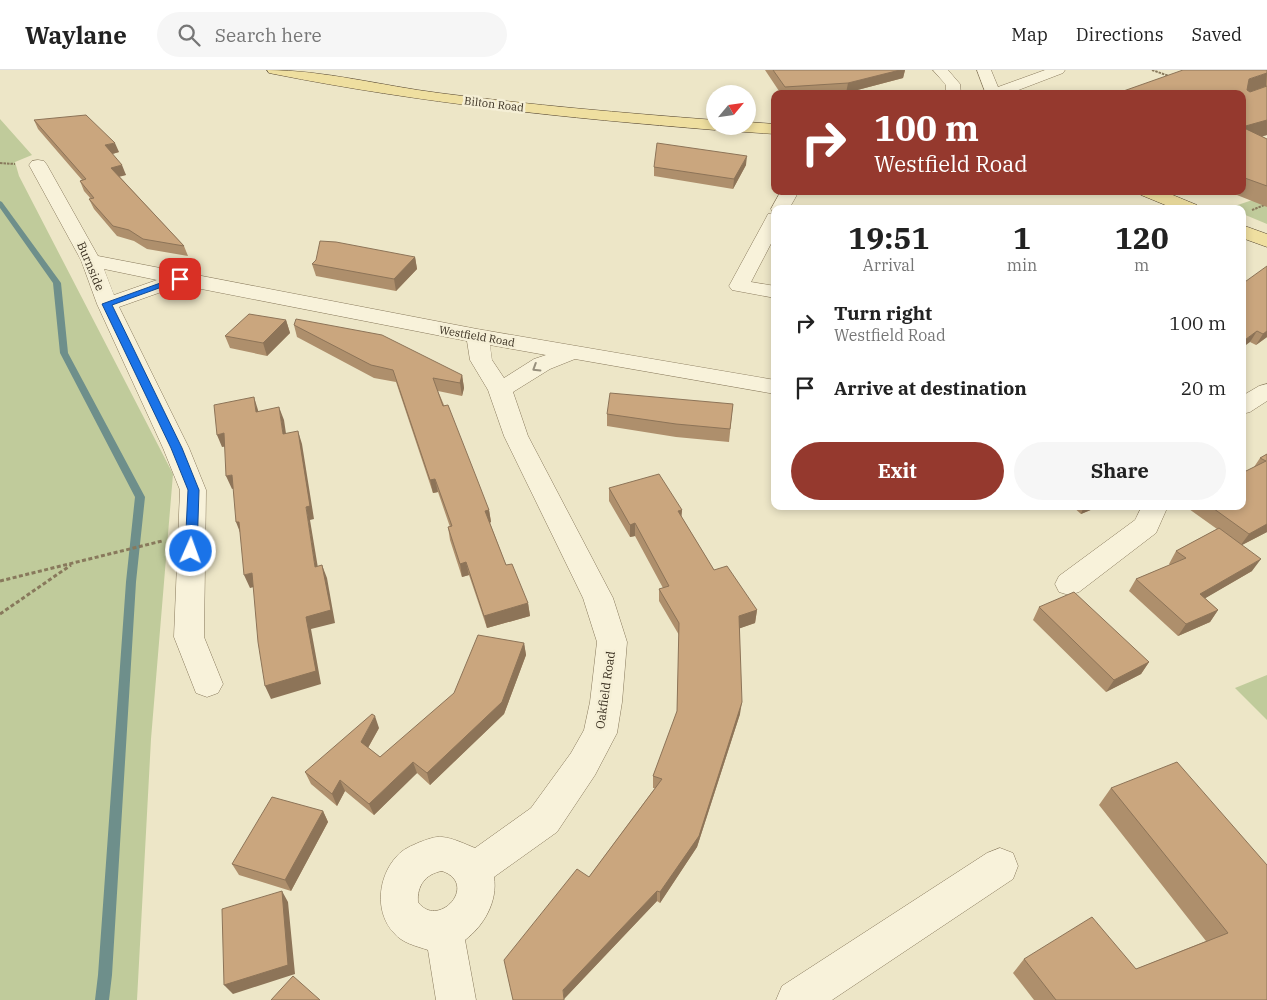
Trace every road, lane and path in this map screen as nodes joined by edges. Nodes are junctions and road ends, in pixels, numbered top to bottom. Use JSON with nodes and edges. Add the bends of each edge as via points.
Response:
{"nodes":[{"id":1,"x":274,"y":70,"type":"edge"},
{"id":2,"x":940,"y":70,"type":"edge"},
{"id":3,"x":984,"y":70,"type":"edge"},
{"id":4,"x":1058,"y":70,"type":"edge"},
{"id":5,"x":1152,"y":70,"type":"edge"},
{"id":6,"x":1170,"y":77,"type":"edge"},
{"id":7,"x":954,"y":90,"type":"edge"},
{"id":8,"x":992,"y":90,"type":"edge"},
{"id":9,"x":1004,"y":90,"type":"edge"},
{"id":10,"x":706,"y":124,"type":"edge"},
{"id":11,"x":756,"y":127,"type":"edge"},
{"id":12,"x":771,"y":128,"type":"edge"},
{"id":13,"x":38,"y":165,"type":"dead end"},
{"id":14,"x":1157,"y":195,"type":"edge"},
{"id":15,"x":1181,"y":205,"type":"edge"},
{"id":16,"x":771,"y":226,"type":"edge"},
{"id":17,"x":1246,"y":233,"type":"edge"},
{"id":18,"x":1267,"y":241,"type":"edge"},
{"id":19,"x":91,"y":260,"type":"junction"},
{"id":20,"x":180,"y":279,"type":"junction"},
{"id":21,"x":771,"y":291,"type":"edge"},
{"id":22,"x":107,"y":304,"type":"junction"},
{"id":23,"x":477,"y":336,"type":"junction"},
{"id":24,"x":574,"y":352,"type":"junction"},
{"id":25,"x":771,"y":386,"type":"edge"},
{"id":26,"x":500,"y":390,"type":"junction"},
{"id":27,"x":1267,"y":391,"type":"edge"},
{"id":28,"x":1246,"y":404,"type":"edge"},
{"id":29,"x":1150,"y":516,"type":"edge"},
{"id":30,"x":159,"y":542,"type":"dead end"},
{"id":31,"x":74,"y":563,"type":"junction"},
{"id":32,"x":0,"y":580,"type":"edge"},
{"id":33,"x":1069,"y":584,"type":"dead end"},
{"id":34,"x":0,"y":614,"type":"edge"},
{"id":35,"x":207,"y":684,"type":"dead end"},
{"id":36,"x":1000,"y":866,"type":"dead end"},
{"id":37,"x":473,"y":870,"type":"junction"},
{"id":38,"x":444,"y":929,"type":"junction"},
{"id":39,"x":456,"y":1000,"type":"edge"},
{"id":40,"x":796,"y":1000,"type":"edge"}],
"edges":[{"from":1,"to":10,"type":"main road","name":"Bilton Road","via":[[575,114]]},
{"from":2,"to":7,"type":"street","via":[[953,84]]},
{"from":3,"to":8,"type":"street"},
{"from":4,"to":9,"type":"street"},
{"from":5,"to":6,"type":"path"},
{"from":11,"to":12,"type":"main road"},
{"from":13,"to":19,"type":"street","name":"Burnside"},
{"from":14,"to":15,"type":"main road"},
{"from":16,"to":21,"type":"street","via":[[739,286]]},
{"from":17,"to":18,"type":"main road"},
{"from":19,"to":20,"type":"street","name":"Westfield Road"},
{"from":19,"to":22,"type":"street","name":"Burnside"},
{"from":20,"to":22,"type":"street","name":"Westfield Road"},
{"from":20,"to":23,"type":"street","name":"Westfield Road"},
{"from":22,"to":35,"type":"street","name":"Burnside","via":[[193,490],[189,637]]},
{"from":23,"to":24,"type":"street","name":"Westfield Road"},
{"from":23,"to":26,"type":"street","name":"Oakfield Road","via":[[481,360]]},
{"from":24,"to":25,"type":"street","name":"Westfield Road"},
{"from":24,"to":26,"type":"street","one_way":true,"via":[[542,364]]},
{"from":26,"to":37,"type":"street","name":"Oakfield Road","via":[[516,436],[598,598],[612,642],[600,732],[583,764],[544,820]]},
{"from":27,"to":28,"type":"street"},
{"from":29,"to":33,"type":"street"},
{"from":30,"to":31,"type":"path"},
{"from":31,"to":32,"type":"path"},
{"from":31,"to":34,"type":"path"},
{"from":36,"to":40,"type":"street"},
{"from":37,"to":38,"type":"street","via":[[477,881],[473,904],[467,915]]},
{"from":37,"to":38,"type":"street","via":[[454,855],[429,856],[416,863],[400,884],[400,910],[407,921],[417,928]]},
{"from":38,"to":39,"type":"street"}]}
